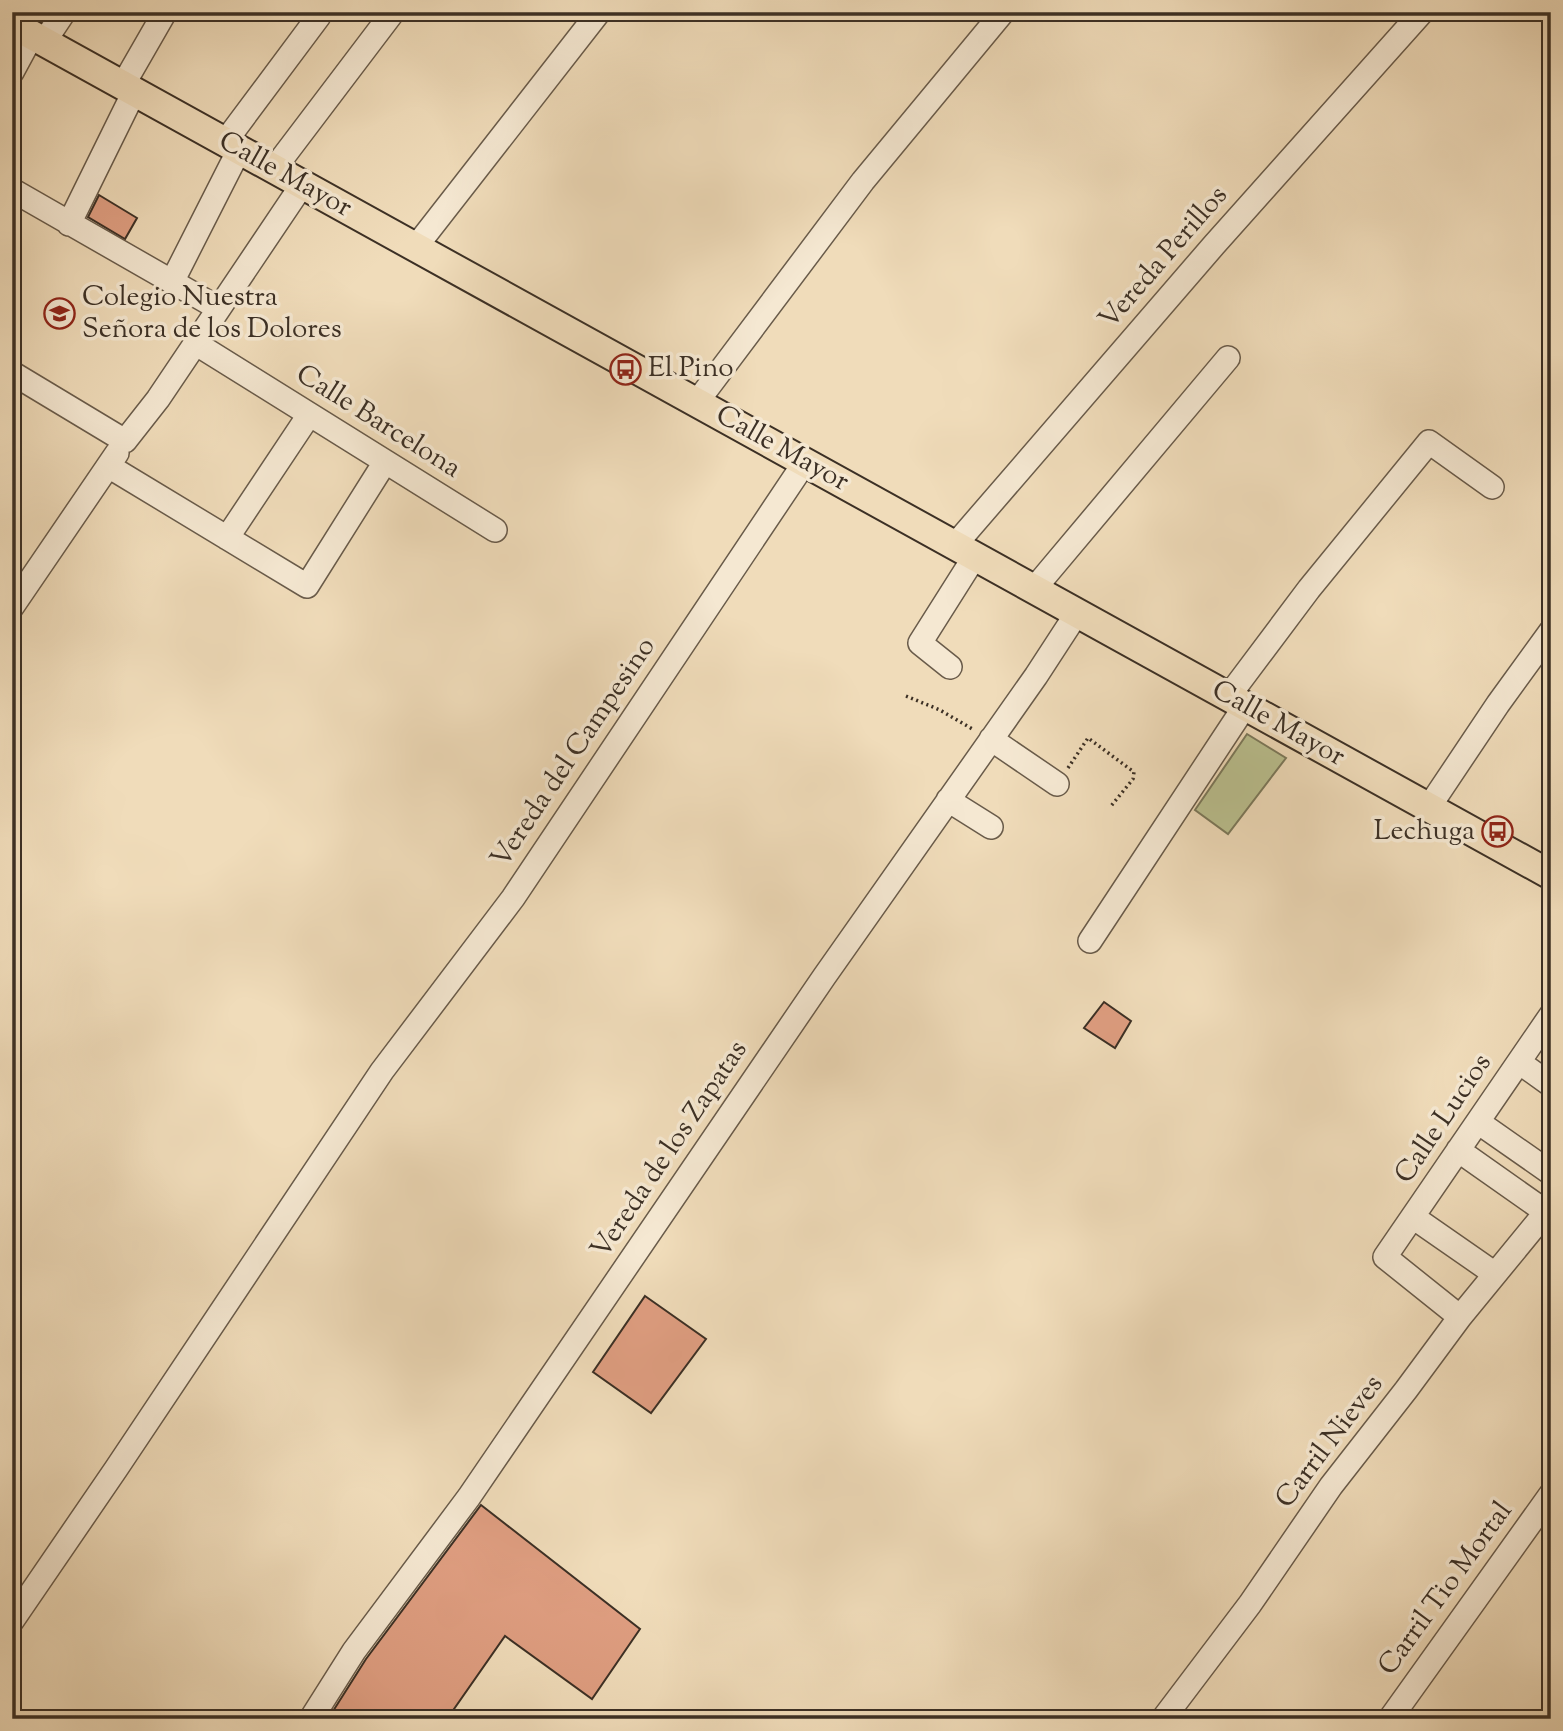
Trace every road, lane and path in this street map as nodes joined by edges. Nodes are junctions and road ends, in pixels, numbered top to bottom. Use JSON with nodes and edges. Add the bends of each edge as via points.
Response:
{"nodes":[{"id":1,"x":64,"y":12,"type":"edge"},
{"id":2,"x":166,"y":12,"type":"edge"},
{"id":3,"x":393,"y":12,"type":"edge"},
{"id":4,"x":600,"y":12,"type":"edge"},
{"id":5,"x":1003,"y":12,"type":"edge"},
{"id":6,"x":1422,"y":12,"type":"edge"},
{"id":7,"x":319,"y":16,"type":"dead end"},
{"id":8,"x":29,"y":34,"type":"edge"},
{"id":9,"x":12,"y":72,"type":"edge"},
{"id":10,"x":128,"y":89,"type":"junction"},
{"id":11,"x":232,"y":146,"type":"junction"},
{"id":12,"x":274,"y":169,"type":"junction"},
{"id":13,"x":302,"y":185,"type":"junction"},
{"id":14,"x":12,"y":190,"type":"edge"},
{"id":15,"x":69,"y":223,"type":"junction"},
{"id":16,"x":415,"y":248,"type":"junction"},
{"id":17,"x":172,"y":282,"type":"junction"},
{"id":18,"x":218,"y":308,"type":"junction"},
{"id":19,"x":195,"y":343,"type":"junction"},
{"id":20,"x":1228,"y":358,"type":"dead end"},
{"id":21,"x":12,"y":373,"type":"edge"},
{"id":22,"x":697,"y":402,"type":"junction"},
{"id":23,"x":309,"y":415,"type":"junction"},
{"id":24,"x":125,"y":441,"type":"junction"},
{"id":25,"x":385,"y":462,"type":"junction"},
{"id":26,"x":805,"y":463,"type":"junction"},
{"id":27,"x":110,"y":467,"type":"junction"},
{"id":28,"x":1492,"y":487,"type":"dead end"},
{"id":29,"x":495,"y":530,"type":"dead end"},
{"id":30,"x":227,"y":538,"type":"junction"},
{"id":31,"x":965,"y":551,"type":"junction"},
{"id":32,"x":1034,"y":589,"type":"junction"},
{"id":33,"x":12,"y":607,"type":"edge"},
{"id":34,"x":1077,"y":613,"type":"junction"},
{"id":35,"x":1551,"y":631,"type":"edge"},
{"id":36,"x":950,"y":667,"type":"dead end"},
{"id":37,"x":906,"y":696,"type":"dead end"},
{"id":38,"x":1237,"y":701,"type":"junction"},
{"id":39,"x":991,"y":739,"type":"junction"},
{"id":40,"x":1057,"y":784,"type":"joint"},
{"id":41,"x":948,"y":800,"type":"junction"},
{"id":42,"x":1111,"y":806,"type":"dead end"},
{"id":43,"x":1429,"y":807,"type":"junction"},
{"id":44,"x":991,"y":827,"type":"dead end"},
{"id":45,"x":1551,"y":875,"type":"edge"},
{"id":46,"x":1090,"y":941,"type":"dead end"},
{"id":47,"x":1550,"y":1018,"type":"edge"},
{"id":48,"x":1519,"y":1062,"type":"junction"},
{"id":49,"x":1551,"y":1085,"type":"edge"},
{"id":50,"x":1478,"y":1122,"type":"junction"},
{"id":51,"x":1458,"y":1150,"type":"junction"},
{"id":52,"x":1551,"y":1173,"type":"edge"},
{"id":53,"x":1549,"y":1209,"type":"edge"},
{"id":54,"x":1413,"y":1217,"type":"junction"},
{"id":55,"x":1495,"y":1274,"type":"junction"},
{"id":56,"x":1460,"y":1317,"type":"junction"},
{"id":57,"x":1551,"y":1494,"type":"edge"},
{"id":58,"x":12,"y":1621,"type":"edge"},
{"id":59,"x":312,"y":1719,"type":"edge"},
{"id":60,"x":1163,"y":1719,"type":"edge"},
{"id":61,"x":1390,"y":1719,"type":"edge"}],
"edges":[{"from":1,"to":8,"type":"street"},
{"from":2,"to":10,"type":"street"},
{"from":3,"to":12,"type":"street"},
{"from":4,"to":16,"type":"street"},
{"from":5,"to":22,"type":"street","via":[[863,181]]},
{"from":6,"to":31,"type":"street","name":"Vereda Perillos","via":[[1205,256]]},
{"from":7,"to":11,"type":"street"},
{"from":8,"to":9,"type":"street"},
{"from":8,"to":10,"type":"main road","name":"Calle Mayor"},
{"from":10,"to":11,"type":"main road","name":"Calle Mayor"},
{"from":10,"to":15,"type":"street"},
{"from":11,"to":12,"type":"main road","name":"Calle Mayor"},
{"from":11,"to":17,"type":"street"},
{"from":12,"to":13,"type":"main road","name":"Calle Mayor"},
{"from":13,"to":16,"type":"main road","name":"Calle Mayor"},
{"from":13,"to":18,"type":"street"},
{"from":14,"to":15,"type":"street"},
{"from":15,"to":17,"type":"street"},
{"from":16,"to":22,"type":"main road","name":"Calle Mayor"},
{"from":17,"to":18,"type":"street"},
{"from":18,"to":19,"type":"street"},
{"from":19,"to":23,"type":"street","name":"Calle Barcelona"},
{"from":19,"to":24,"type":"street"},
{"from":20,"to":32,"type":"street"},
{"from":21,"to":24,"type":"street"},
{"from":22,"to":26,"type":"main road","name":"Calle Mayor"},
{"from":23,"to":25,"type":"street","name":"Calle Barcelona"},
{"from":23,"to":30,"type":"street"},
{"from":24,"to":27,"type":"street"},
{"from":25,"to":29,"type":"street","name":"Calle Barcelona"},
{"from":25,"to":30,"type":"street","via":[[307,586]]},
{"from":26,"to":31,"type":"main road","name":"Calle Mayor"},
{"from":26,"to":58,"type":"street","name":"Vereda del Campesino","via":[[513,898],[383,1071]]},
{"from":27,"to":30,"type":"street"},
{"from":27,"to":33,"type":"street"},
{"from":28,"to":38,"type":"street","via":[[1429,442],[1309,589]]},
{"from":31,"to":32,"type":"main road","name":"Calle Mayor"},
{"from":31,"to":36,"type":"street","name":"Vereda Perillos","via":[[920,643]]},
{"from":32,"to":34,"type":"main road","name":"Calle Mayor"},
{"from":34,"to":38,"type":"main road","name":"Calle Mayor"},
{"from":34,"to":39,"type":"street","name":"Vereda de los Zapatas"},
{"from":35,"to":43,"type":"street"},
{"from":37,"to":39,"type":"path"},
{"from":38,"to":43,"type":"main road","name":"Calle Mayor"},
{"from":38,"to":46,"type":"street"},
{"from":39,"to":40,"type":"street"},
{"from":39,"to":41,"type":"street","name":"Vereda de los Zapatas"},
{"from":40,"to":42,"type":"path","via":[[1088,738],[1134,772]]},
{"from":41,"to":44,"type":"street"},
{"from":41,"to":59,"type":"street","name":"Vereda de los Zapatas","via":[[469,1497],[354,1651]]},
{"from":43,"to":45,"type":"main road","name":"Calle Mayor"},
{"from":47,"to":48,"type":"street","name":"Calle Lucios"},
{"from":48,"to":49,"type":"street"},
{"from":48,"to":50,"type":"street","name":"Calle Lucios"},
{"from":50,"to":51,"type":"street","name":"Calle Lucios"},
{"from":50,"to":52,"type":"street"},
{"from":51,"to":53,"type":"street"},
{"from":51,"to":54,"type":"street","name":"Calle Lucios"},
{"from":53,"to":55,"type":"street","name":"Carril Nieves"},
{"from":54,"to":55,"type":"street"},
{"from":54,"to":56,"type":"street","name":"Calle Lucios","via":[[1385,1257]]},
{"from":55,"to":56,"type":"street","name":"Carril Nieves"},
{"from":56,"to":60,"type":"street","name":"Carril Nieves"},
{"from":57,"to":61,"type":"street","name":"Carril Tio Mortal"}]}
